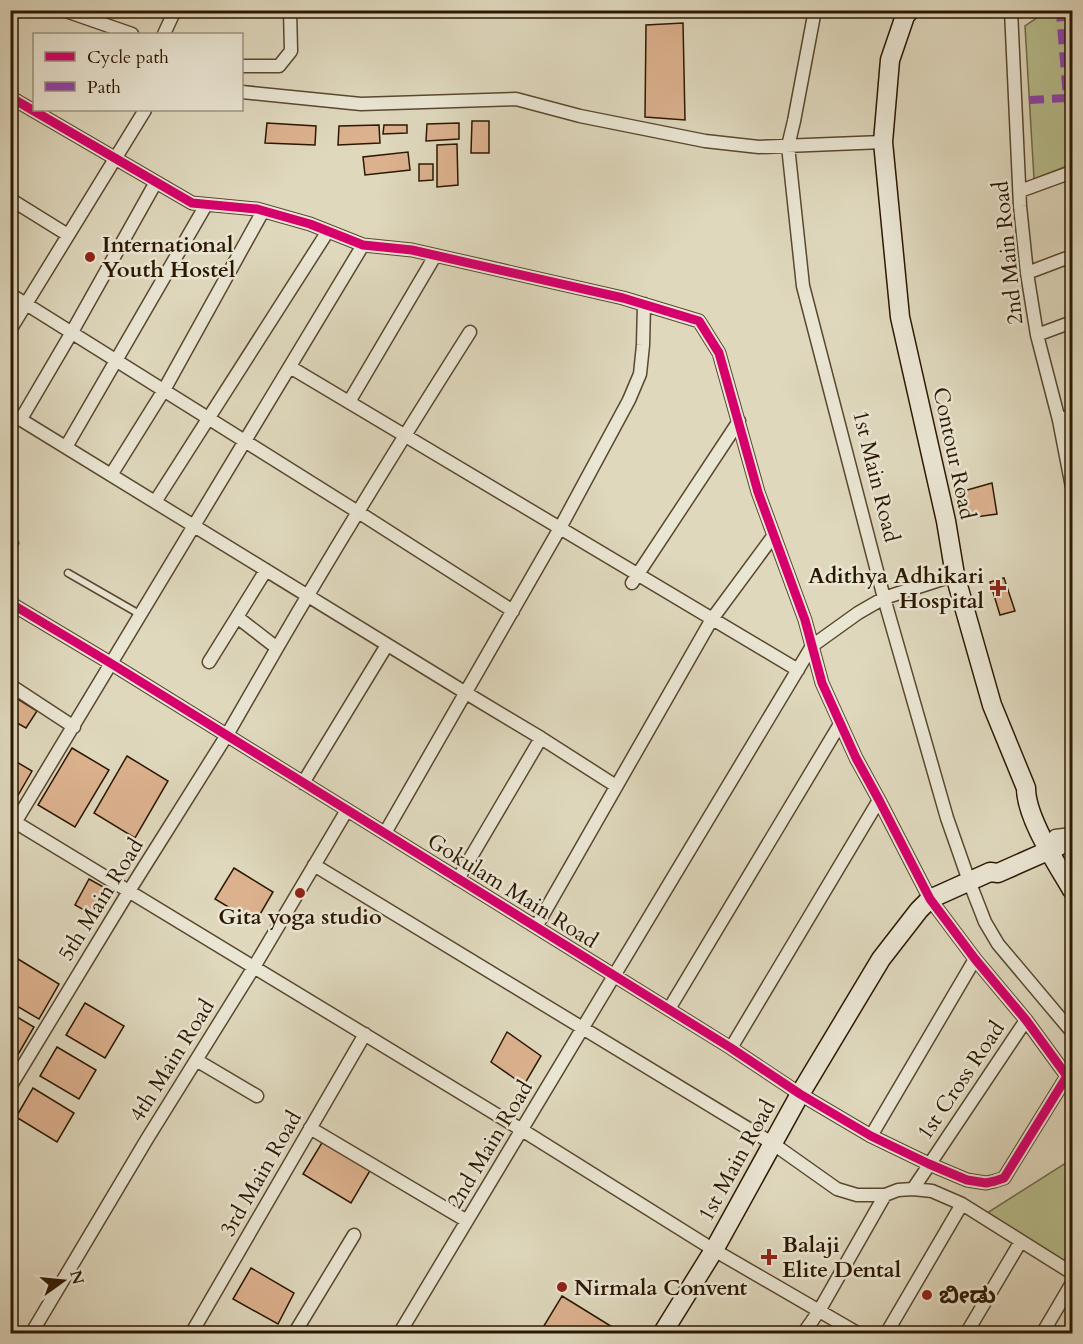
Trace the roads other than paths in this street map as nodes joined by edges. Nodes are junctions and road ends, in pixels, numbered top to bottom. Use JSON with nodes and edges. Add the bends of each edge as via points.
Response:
{"nodes":[{"id":1,"x":63,"y":10,"type":"edge"},
{"id":2,"x":175,"y":10,"type":"edge"},
{"id":3,"x":290,"y":10,"type":"edge"},
{"id":4,"x":815,"y":10,"type":"edge"},
{"id":5,"x":910,"y":10,"type":"edge"},
{"id":6,"x":1023,"y":10,"type":"edge"},
{"id":7,"x":1011,"y":15,"type":"edge"},
{"id":8,"x":129,"y":33,"type":"edge"},
{"id":9,"x":164,"y":33,"type":"edge"},
{"id":10,"x":243,"y":66,"type":"edge"},
{"id":11,"x":243,"y":92,"type":"edge"},
{"id":12,"x":10,"y":97,"type":"edge"},
{"id":13,"x":33,"y":110,"type":"edge"},
{"id":14,"x":34,"y":111,"type":"edge"},
{"id":15,"x":144,"y":111,"type":"edge"},
{"id":16,"x":883,"y":142,"type":"junction"},
{"id":17,"x":788,"y":146,"type":"junction"},
{"id":18,"x":115,"y":158,"type":"junction"},
{"id":19,"x":1072,"y":172,"type":"edge"},
{"id":20,"x":156,"y":182,"type":"junction"},
{"id":21,"x":1020,"y":191,"type":"junction"},
{"id":22,"x":10,"y":199,"type":"edge"},
{"id":23,"x":206,"y":205,"type":"junction"},
{"id":24,"x":263,"y":211,"type":"junction"},
{"id":25,"x":328,"y":231,"type":"junction"},
{"id":26,"x":68,"y":235,"type":"junction"},
{"id":27,"x":363,"y":245,"type":"junction"},
{"id":28,"x":435,"y":256,"type":"junction"},
{"id":29,"x":1072,"y":256,"type":"edge"},
{"id":30,"x":1027,"y":273,"type":"junction"},
{"id":31,"x":10,"y":294,"type":"edge"},
{"id":32,"x":27,"y":303,"type":"junction"},
{"id":33,"x":644,"y":304,"type":"junction"},
{"id":34,"x":1072,"y":322,"type":"edge"},
{"id":35,"x":10,"y":330,"type":"edge"},
{"id":36,"x":72,"y":332,"type":"junction"},
{"id":37,"x":470,"y":332,"type":"dead end"},
{"id":38,"x":1037,"y":335,"type":"junction"},
{"id":39,"x":116,"y":360,"type":"junction"},
{"id":40,"x":290,"y":367,"type":"junction"},
{"id":41,"x":164,"y":390,"type":"junction"},
{"id":42,"x":349,"y":402,"type":"junction"},
{"id":43,"x":1072,"y":415,"type":"edge"},
{"id":44,"x":16,"y":416,"type":"edge"},
{"id":45,"x":209,"y":418,"type":"junction"},
{"id":46,"x":739,"y":420,"type":"junction"},
{"id":47,"x":1059,"y":420,"type":"junction"},
{"id":48,"x":405,"y":435,"type":"junction"},
{"id":49,"x":245,"y":441,"type":"junction"},
{"id":50,"x":66,"y":447,"type":"junction"},
{"id":51,"x":111,"y":475,"type":"junction"},
{"id":52,"x":1072,"y":486,"type":"edge"},
{"id":53,"x":155,"y":502,"type":"junction"},
{"id":54,"x":358,"y":512,"type":"junction"},
{"id":55,"x":194,"y":526,"type":"junction"},
{"id":56,"x":560,"y":528,"type":"junction"},
{"id":57,"x":774,"y":536,"type":"junction"},
{"id":58,"x":266,"y":570,"type":"junction"},
{"id":59,"x":68,"y":573,"type":"dead end"},
{"id":60,"x":955,"y":575,"type":"junction"},
{"id":61,"x":635,"y":579,"type":"junction"},
{"id":62,"x":307,"y":596,"type":"junction"},
{"id":63,"x":884,"y":598,"type":"junction"},
{"id":64,"x":10,"y":603,"type":"edge"},
{"id":65,"x":513,"y":611,"type":"junction"},
{"id":66,"x":141,"y":615,"type":"junction"},
{"id":67,"x":237,"y":617,"type":"junction"},
{"id":68,"x":712,"y":619,"type":"junction"},
{"id":69,"x":387,"y":645,"type":"junction"},
{"id":70,"x":812,"y":646,"type":"junction"},
{"id":71,"x":277,"y":648,"type":"junction"},
{"id":72,"x":209,"y":662,"type":"dead end"},
{"id":73,"x":111,"y":664,"type":"junction"},
{"id":74,"x":798,"y":670,"type":"junction"},
{"id":75,"x":10,"y":686,"type":"edge"},
{"id":76,"x":466,"y":693,"type":"junction"},
{"id":77,"x":840,"y":724,"type":"junction"},
{"id":78,"x":74,"y":727,"type":"junction"},
{"id":79,"x":227,"y":735,"type":"junction"},
{"id":80,"x":541,"y":738,"type":"junction"},
{"id":81,"x":303,"y":783,"type":"junction"},
{"id":82,"x":616,"y":786,"type":"junction"},
{"id":83,"x":879,"y":800,"type":"junction"},
{"id":84,"x":347,"y":810,"type":"junction"},
{"id":85,"x":12,"y":824,"type":"edge"},
{"id":86,"x":385,"y":833,"type":"junction"},
{"id":87,"x":1059,"y":841,"type":"edge"},
{"id":88,"x":314,"y":865,"type":"junction"},
{"id":89,"x":1072,"y":871,"type":"edge"},
{"id":90,"x":458,"y":879,"type":"junction"},
{"id":91,"x":969,"y":881,"type":"junction"},
{"id":92,"x":1072,"y":890,"type":"edge"},
{"id":93,"x":129,"y":891,"type":"junction"},
{"id":94,"x":930,"y":899,"type":"junction"},
{"id":95,"x":536,"y":927,"type":"junction"},
{"id":96,"x":975,"y":959,"type":"junction"},
{"id":97,"x":254,"y":967,"type":"junction"},
{"id":98,"x":614,"y":975,"type":"junction"},
{"id":99,"x":669,"y":1009,"type":"junction"},
{"id":100,"x":1026,"y":1020,"type":"junction"},
{"id":101,"x":583,"y":1029,"type":"junction"},
{"id":102,"x":1072,"y":1032,"type":"edge"},
{"id":103,"x":365,"y":1034,"type":"junction"},
{"id":104,"x":731,"y":1048,"type":"junction"},
{"id":105,"x":196,"y":1060,"type":"junction"},
{"id":106,"x":1070,"y":1079,"type":"edge"},
{"id":107,"x":10,"y":1087,"type":"edge"},
{"id":108,"x":800,"y":1094,"type":"junction"},
{"id":109,"x":257,"y":1096,"type":"dead end"},
{"id":110,"x":310,"y":1128,"type":"junction"},
{"id":111,"x":522,"y":1130,"type":"junction"},
{"id":112,"x":871,"y":1136,"type":"junction"},
{"id":113,"x":772,"y":1143,"type":"junction"},
{"id":114,"x":922,"y":1175,"type":"junction"},
{"id":115,"x":885,"y":1195,"type":"junction"},
{"id":116,"x":962,"y":1204,"type":"junction"},
{"id":117,"x":467,"y":1221,"type":"junction"},
{"id":118,"x":354,"y":1235,"type":"dead end"},
{"id":119,"x":1021,"y":1241,"type":"junction"},
{"id":120,"x":714,"y":1250,"type":"junction"},
{"id":121,"x":1072,"y":1273,"type":"edge"},
{"id":122,"x":1072,"y":1283,"type":"edge"},
{"id":123,"x":819,"y":1311,"type":"junction"},
{"id":124,"x":31,"y":1334,"type":"edge"},
{"id":125,"x":191,"y":1334,"type":"edge"},
{"id":126,"x":294,"y":1334,"type":"edge"},
{"id":127,"x":399,"y":1334,"type":"edge"},
{"id":128,"x":662,"y":1334,"type":"edge"},
{"id":129,"x":803,"y":1334,"type":"edge"},
{"id":130,"x":859,"y":1334,"type":"edge"},
{"id":131,"x":886,"y":1334,"type":"edge"},
{"id":132,"x":966,"y":1334,"type":"edge"},
{"id":133,"x":1042,"y":1334,"type":"edge"}],
"edges":[{"from":1,"to":8,"type":"street"},
{"from":2,"to":9,"type":"street"},
{"from":3,"to":10,"type":"street","via":[[291,51],[279,66]]},
{"from":4,"to":17,"type":"street","name":"1st Main Road"},
{"from":5,"to":16,"type":"main road","name":"Contour Road","via":[[890,60]]},
{"from":6,"to":7,"type":"street"},
{"from":7,"to":21,"type":"street","name":"2nd Main Road"},
{"from":11,"to":17,"type":"street","via":[[361,104],[516,99],[705,141]]},
{"from":12,"to":13,"type":"street"},
{"from":14,"to":18,"type":"street"},
{"from":15,"to":18,"type":"street"},
{"from":16,"to":17,"type":"street"},
{"from":16,"to":60,"type":"main road","name":"Contour Road","via":[[900,317]]},
{"from":17,"to":63,"type":"street","name":"1st Main Road","via":[[803,286]]},
{"from":18,"to":20,"type":"street"},
{"from":18,"to":26,"type":"street"},
{"from":19,"to":21,"type":"street"},
{"from":20,"to":23,"type":"street","via":[[192,203]]},
{"from":20,"to":36,"type":"street"},
{"from":21,"to":30,"type":"street","name":"2nd Main Road"},
{"from":22,"to":26,"type":"street"},
{"from":23,"to":24,"type":"street"},
{"from":23,"to":39,"type":"street"},
{"from":24,"to":25,"type":"street"},
{"from":24,"to":41,"type":"street"},
{"from":25,"to":27,"type":"street"},
{"from":25,"to":45,"type":"street"},
{"from":26,"to":32,"type":"street"},
{"from":27,"to":28,"type":"street"},
{"from":27,"to":40,"type":"street"},
{"from":28,"to":33,"type":"street"},
{"from":28,"to":42,"type":"street"},
{"from":29,"to":30,"type":"street"},
{"from":30,"to":38,"type":"street","name":"2nd Main Road"},
{"from":31,"to":32,"type":"street"},
{"from":32,"to":35,"type":"street"},
{"from":32,"to":36,"type":"street"},
{"from":33,"to":46,"type":"street","via":[[699,321],[719,353]]},
{"from":33,"to":56,"type":"street","via":[[640,374]]},
{"from":34,"to":38,"type":"street"},
{"from":36,"to":39,"type":"street"},
{"from":36,"to":44,"type":"street"},
{"from":37,"to":48,"type":"street","name":"5th Main Road"},
{"from":38,"to":47,"type":"street","name":"2nd Main Road"},
{"from":39,"to":41,"type":"street"},
{"from":39,"to":50,"type":"street"},
{"from":40,"to":42,"type":"street"},
{"from":40,"to":49,"type":"street"},
{"from":41,"to":45,"type":"street"},
{"from":41,"to":51,"type":"street"},
{"from":42,"to":48,"type":"street"},
{"from":43,"to":47,"type":"street"},
{"from":44,"to":50,"type":"street"},
{"from":45,"to":49,"type":"street"},
{"from":45,"to":53,"type":"street"},
{"from":46,"to":57,"type":"street"},
{"from":46,"to":61,"type":"street"},
{"from":47,"to":52,"type":"street","name":"2nd Main Road"},
{"from":48,"to":54,"type":"street","name":"5th Main Road"},
{"from":48,"to":56,"type":"street"},
{"from":49,"to":54,"type":"street"},
{"from":49,"to":55,"type":"street"},
{"from":50,"to":51,"type":"street"},
{"from":51,"to":53,"type":"street"},
{"from":53,"to":55,"type":"street"},
{"from":54,"to":62,"type":"street","name":"5th Main Road"},
{"from":54,"to":65,"type":"street"},
{"from":55,"to":58,"type":"street"},
{"from":55,"to":66,"type":"street"},
{"from":56,"to":61,"type":"street"},
{"from":56,"to":65,"type":"street"},
{"from":57,"to":68,"type":"street"},
{"from":57,"to":70,"type":"street"},
{"from":58,"to":62,"type":"street"},
{"from":58,"to":67,"type":"street"},
{"from":59,"to":66,"type":"lane"},
{"from":60,"to":63,"type":"street"},
{"from":60,"to":87,"type":"main road","name":"Contour Road","via":[[992,705],[1026,788],[1026,800]]},
{"from":61,"to":68,"type":"street"},
{"from":62,"to":69,"type":"street"},
{"from":62,"to":71,"type":"street","name":"5th Main Road"},
{"from":63,"to":70,"type":"street"},
{"from":63,"to":91,"type":"street","name":"1st Main Road"},
{"from":64,"to":73,"type":"street","name":"Gokulam Main Road"},
{"from":65,"to":76,"type":"street"},
{"from":66,"to":73,"type":"street"},
{"from":67,"to":71,"type":"street"},
{"from":67,"to":72,"type":"street"},
{"from":68,"to":74,"type":"street"},
{"from":68,"to":82,"type":"street","via":[[682,664]]},
{"from":69,"to":76,"type":"street"},
{"from":69,"to":81,"type":"street"},
{"from":70,"to":74,"type":"street","name":"2nd Main Road"},
{"from":70,"to":77,"type":"street","via":[[822,683]]},
{"from":71,"to":79,"type":"street","name":"5th Main Road"},
{"from":73,"to":78,"type":"street"},
{"from":73,"to":79,"type":"street","name":"Gokulam Main Road"},
{"from":74,"to":98,"type":"street","name":"2nd Main Road"},
{"from":75,"to":78,"type":"street"},
{"from":76,"to":80,"type":"street"},
{"from":76,"to":86,"type":"street"},
{"from":77,"to":83,"type":"street"},
{"from":77,"to":99,"type":"street"},
{"from":78,"to":85,"type":"street"},
{"from":79,"to":81,"type":"street","name":"Gokulam Main Road"},
{"from":79,"to":93,"type":"street","name":"5th Main Road"},
{"from":80,"to":82,"type":"street"},
{"from":80,"to":90,"type":"street"},
{"from":81,"to":84,"type":"street","name":"Gokulam Main Road"},
{"from":82,"to":95,"type":"street"},
{"from":83,"to":94,"type":"street"},
{"from":83,"to":104,"type":"street"},
{"from":84,"to":86,"type":"street","name":"Gokulam Main Road"},
{"from":84,"to":88,"type":"street","name":"4th Main Road"},
{"from":85,"to":93,"type":"street"},
{"from":86,"to":90,"type":"street","name":"Gokulam Main Road"},
{"from":87,"to":89,"type":"main road"},
{"from":87,"to":91,"type":"main road","name":"1st Main Road","via":[[998,873],[990,872]]},
{"from":87,"to":92,"type":"main road","name":"Contour Road"},
{"from":88,"to":97,"type":"street","name":"4th Main Road"},
{"from":88,"to":101,"type":"street"},
{"from":90,"to":95,"type":"street","name":"Gokulam Main Road"},
{"from":91,"to":94,"type":"main road","name":"1st Main Road"},
{"from":91,"to":102,"type":"street","via":[[985,922],[999,944]]},
{"from":93,"to":97,"type":"street"},
{"from":93,"to":107,"type":"street","name":"5th Main Road"},
{"from":94,"to":96,"type":"street"},
{"from":94,"to":108,"type":"main road","name":"1st Main Road","via":[[881,958]]},
{"from":95,"to":98,"type":"street","name":"Gokulam Main Road"},
{"from":96,"to":100,"type":"street"},
{"from":96,"to":112,"type":"street"},
{"from":97,"to":103,"type":"street"},
{"from":97,"to":105,"type":"street","name":"4th Main Road"},
{"from":98,"to":99,"type":"street","name":"Gokulam Main Road"},
{"from":98,"to":101,"type":"street","name":"2nd Main Road"},
{"from":99,"to":104,"type":"street","name":"Gokulam Main Road"},
{"from":100,"to":106,"type":"street"},
{"from":100,"to":114,"type":"street","name":"1st Cross Road"},
{"from":101,"to":111,"type":"street","name":"2nd Main Road"},
{"from":101,"to":113,"type":"street"},
{"from":103,"to":110,"type":"street","name":"3rd Main Road"},
{"from":103,"to":111,"type":"street"},
{"from":104,"to":108,"type":"street","name":"Gokulam Main Road"},
{"from":105,"to":109,"type":"street"},
{"from":105,"to":124,"type":"street","name":"4th Main Road"},
{"from":106,"to":114,"type":"street","name":"Gokulam Main Road","via":[[1004,1178],[986,1183]]},
{"from":108,"to":112,"type":"street","name":"Gokulam Main Road"},
{"from":108,"to":113,"type":"main road","name":"1st Main Road"},
{"from":110,"to":117,"type":"street"},
{"from":110,"to":125,"type":"street","name":"3rd Main Road"},
{"from":111,"to":117,"type":"street","name":"2nd Main Road"},
{"from":111,"to":120,"type":"street"},
{"from":112,"to":114,"type":"street","name":"Gokulam Main Road"},
{"from":113,"to":115,"type":"street","via":[[837,1189],[856,1196]]},
{"from":113,"to":120,"type":"main road","name":"1st Main Road"},
{"from":114,"to":115,"type":"street"},
{"from":114,"to":116,"type":"street","via":[[932,1191]]},
{"from":115,"to":123,"type":"street"},
{"from":116,"to":119,"type":"street"},
{"from":116,"to":131,"type":"street"},
{"from":117,"to":127,"type":"street","name":"2nd Main Road"},
{"from":118,"to":126,"type":"street"},
{"from":119,"to":121,"type":"street"},
{"from":119,"to":132,"type":"street"},
{"from":120,"to":123,"type":"street"},
{"from":120,"to":128,"type":"main road","name":"1st Main Road"},
{"from":122,"to":133,"type":"street"},
{"from":123,"to":129,"type":"street"},
{"from":123,"to":130,"type":"street"}]}
